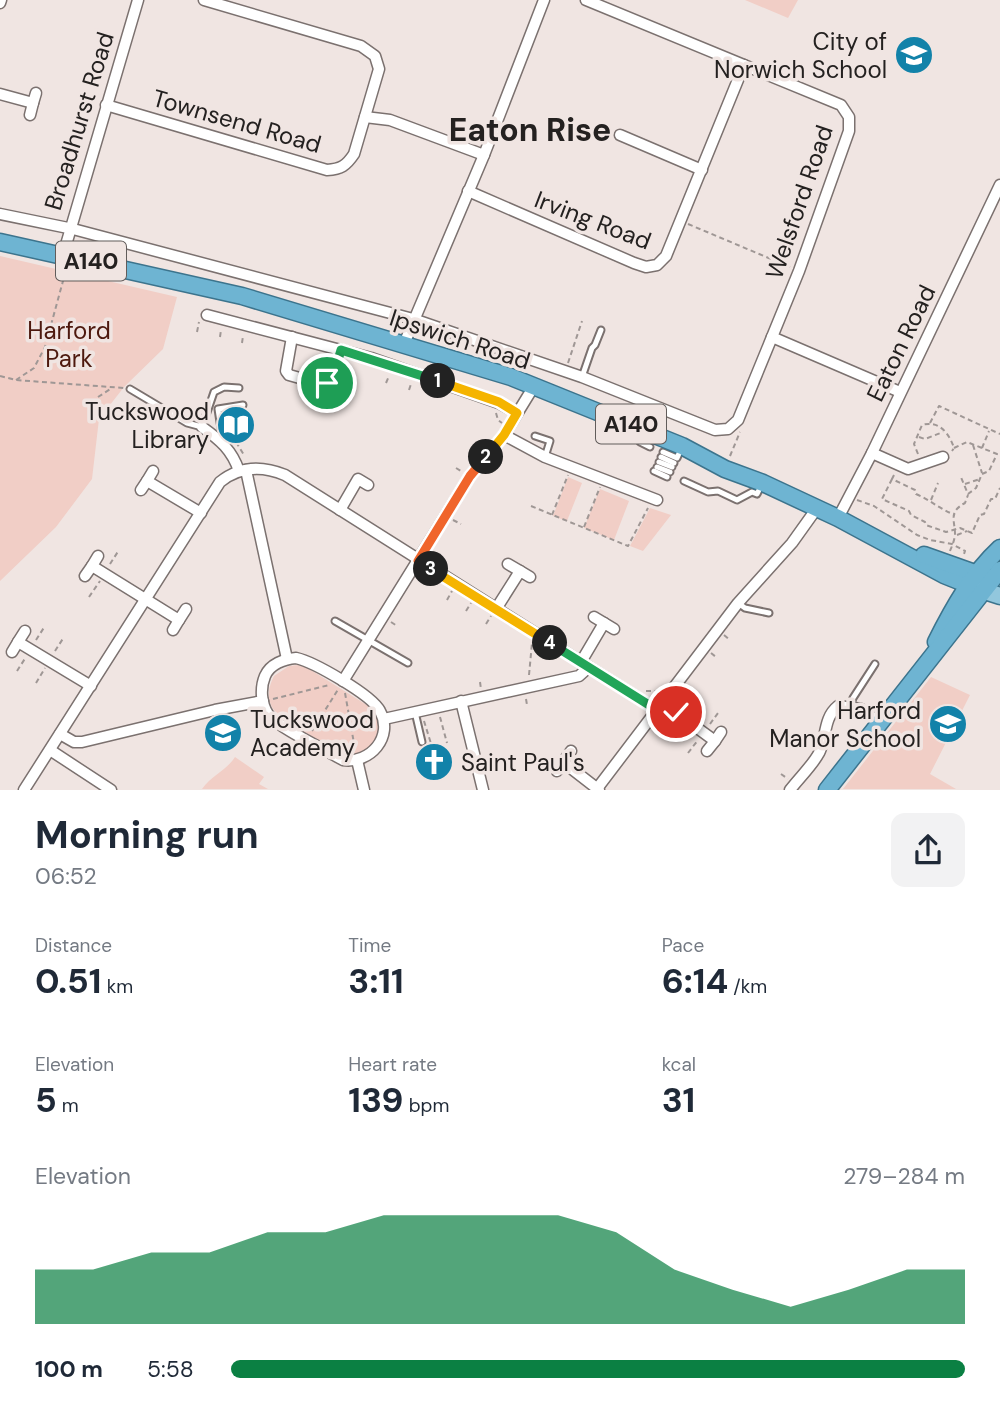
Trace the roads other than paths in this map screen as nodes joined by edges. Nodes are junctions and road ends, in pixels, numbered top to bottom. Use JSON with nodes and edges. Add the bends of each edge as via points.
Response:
{"nodes":[{"id":1,"x":138,"y":0,"type":"edge"},
{"id":2,"x":204,"y":0,"type":"edge"},
{"id":3,"x":544,"y":0,"type":"edge"},
{"id":4,"x":586,"y":0,"type":"edge"},
{"id":5,"x":744,"y":65,"type":"junction"},
{"id":6,"x":0,"y":94,"type":"edge"},
{"id":7,"x":106,"y":105,"type":"junction"},
{"id":8,"x":30,"y":115,"type":"dead end"},
{"id":9,"x":365,"y":117,"type":"junction"},
{"id":10,"x":620,"y":135,"type":"dead end"},
{"id":11,"x":484,"y":155,"type":"junction"},
{"id":12,"x":702,"y":170,"type":"junction"},
{"id":13,"x":1000,"y":185,"type":"edge"},
{"id":14,"x":468,"y":191,"type":"junction"},
{"id":15,"x":0,"y":214,"type":"edge"},
{"id":16,"x":69,"y":228,"type":"junction"},
{"id":17,"x":0,"y":242,"type":"edge"},
{"id":18,"x":64,"y":262,"type":"junction"},
{"id":19,"x":203,"y":319,"type":"road end"},
{"id":20,"x":413,"y":319,"type":"junction"},
{"id":21,"x":601,"y":330,"type":"dead end"},
{"id":22,"x":292,"y":337,"type":"junction"},
{"id":23,"x":772,"y":337,"type":"junction"},
{"id":24,"x":404,"y":344,"type":"junction"},
{"id":25,"x":341,"y":350,"type":"junction"},
{"id":26,"x":582,"y":377,"type":"junction"},
{"id":27,"x":534,"y":386,"type":"junction"},
{"id":28,"x":239,"y":388,"type":"dead end"},
{"id":29,"x":130,"y":389,"type":"road end"},
{"id":30,"x":901,"y":392,"type":"junction"},
{"id":31,"x":243,"y":405,"type":"dead end"},
{"id":32,"x":517,"y":413,"type":"junction"},
{"id":33,"x":699,"y":423,"type":"joint"},
{"id":34,"x":229,"y":424,"type":"dead end"},
{"id":35,"x":220,"y":425,"type":"junction"},
{"id":36,"x":202,"y":427,"type":"junction"},
{"id":37,"x":504,"y":435,"type":"junction"},
{"id":38,"x":535,"y":436,"type":"dead end"},
{"id":39,"x":223,"y":442,"type":"junction"},
{"id":40,"x":682,"y":446,"type":"junction"},
{"id":41,"x":950,"y":452,"type":"road end"},
{"id":42,"x":872,"y":453,"type":"junction"},
{"id":43,"x":545,"y":457,"type":"junction"},
{"id":44,"x":659,"y":462,"type":"junction"},
{"id":45,"x":153,"y":471,"type":"dead end"},
{"id":46,"x":242,"y":471,"type":"junction"},
{"id":47,"x":358,"y":479,"type":"dead end"},
{"id":48,"x":684,"y":481,"type":"dead end"},
{"id":49,"x":763,"y":483,"type":"junction"},
{"id":50,"x":653,"y":498,"type":"road end"},
{"id":51,"x":817,"y":508,"type":"junction"},
{"id":52,"x":340,"y":510,"type":"junction"},
{"id":53,"x":201,"y":513,"type":"junction"},
{"id":54,"x":838,"y":518,"type":"junction"},
{"id":55,"x":1000,"y":548,"type":"edge"},
{"id":56,"x":98,"y":556,"type":"dead end"},
{"id":57,"x":418,"y":561,"type":"junction"},
{"id":58,"x":508,"y":564,"type":"dead end"},
{"id":59,"x":92,"y":566,"type":"junction"},
{"id":60,"x":520,"y":571,"type":"junction"},
{"id":61,"x":85,"y":576,"type":"dead end"},
{"id":62,"x":530,"y":577,"type":"dead end"},
{"id":63,"x":989,"y":582,"type":"edge"},
{"id":64,"x":146,"y":599,"type":"junction"},
{"id":65,"x":738,"y":603,"type":"junction"},
{"id":66,"x":186,"y":609,"type":"dead end"},
{"id":67,"x":496,"y":609,"type":"junction"},
{"id":68,"x":769,"y":613,"type":"dead end"},
{"id":69,"x":594,"y":617,"type":"dead end"},
{"id":70,"x":179,"y":620,"type":"junction"},
{"id":71,"x":335,"y":621,"type":"dead end"},
{"id":72,"x":604,"y":623,"type":"junction"},
{"id":73,"x":614,"y":629,"type":"dead end"},
{"id":74,"x":173,"y":630,"type":"dead end"},
{"id":75,"x":24,"y":631,"type":"dead end"},
{"id":76,"x":369,"y":640,"type":"junction"},
{"id":77,"x":18,"y":642,"type":"junction"},
{"id":78,"x":12,"y":652,"type":"dead end"},
{"id":79,"x":287,"y":659,"type":"junction"},
{"id":80,"x":408,"y":663,"type":"dead end"},
{"id":81,"x":874,"y":664,"type":"dead end"},
{"id":82,"x":585,"y":665,"type":"junction"},
{"id":83,"x":343,"y":681,"type":"junction"},
{"id":84,"x":91,"y":687,"type":"junction"},
{"id":85,"x":263,"y":701,"type":"junction"},
{"id":86,"x":461,"y":701,"type":"junction"},
{"id":87,"x":660,"y":707,"type":"junction"},
{"id":88,"x":850,"y":707,"type":"junction"},
{"id":89,"x":415,"y":712,"type":"junction"},
{"id":90,"x":384,"y":719,"type":"junction"},
{"id":91,"x":879,"y":722,"type":"junction"},
{"id":92,"x":60,"y":734,"type":"junction"},
{"id":93,"x":74,"y":742,"type":"junction"},
{"id":94,"x":422,"y":742,"type":"dead end"},
{"id":95,"x":50,"y":750,"type":"junction"},
{"id":96,"x":571,"y":751,"type":"dead end"},
{"id":97,"x":707,"y":751,"type":"dead end"},
{"id":98,"x":64,"y":759,"type":"junction"},
{"id":99,"x":357,"y":760,"type":"junction"},
{"id":100,"x":563,"y":762,"type":"junction"},
{"id":101,"x":557,"y":771,"type":"dead end"},
{"id":102,"x":24,"y":789,"type":"edge"},
{"id":103,"x":111,"y":789,"type":"edge"},
{"id":104,"x":364,"y":789,"type":"edge"},
{"id":105,"x":483,"y":789,"type":"edge"},
{"id":106,"x":597,"y":789,"type":"edge"},
{"id":107,"x":790,"y":789,"type":"edge"},
{"id":108,"x":827,"y":789,"type":"edge"}],
"edges":[{"from":1,"to":7,"type":"street","name":"Broadhurst Road"},
{"from":2,"to":9,"type":"street","via":[[361,46],[376,56],[379,69]]},
{"from":3,"to":11,"type":"street"},
{"from":4,"to":5,"type":"street","name":"Welsford Road"},
{"from":5,"to":12,"type":"street","name":"Irving Road"},
{"from":5,"to":23,"type":"street","name":"Welsford Road","via":[[841,105],[849,117],[849,131]]},
{"from":6,"to":8,"type":"street","via":[[35,98]]},
{"from":7,"to":9,"type":"street","name":"Townsend Road","via":[[327,170],[347,164]]},
{"from":7,"to":16,"type":"street","name":"Broadhurst Road"},
{"from":9,"to":11,"type":"street","via":[[390,120]]},
{"from":10,"to":12,"type":"street"},
{"from":11,"to":14,"type":"street"},
{"from":12,"to":14,"type":"street","name":"Irving Road","via":[[666,256],[657,265],[646,267]]},
{"from":13,"to":30,"type":"street","name":"Eaton Road"},
{"from":14,"to":20,"type":"street"},
{"from":15,"to":16,"type":"street","name":"Ipswich Road"},
{"from":16,"to":18,"type":"street","name":"Broadhurst Road"},
{"from":16,"to":20,"type":"street","name":"Ipswich Road"},
{"from":17,"to":18,"type":"highway","name":"Ipswich Road","number":"A140"},
{"from":18,"to":24,"type":"highway","name":"Ipswich Road","number":"A140","via":[[242,296]]},
{"from":19,"to":22,"type":"street","name":"Ipswich Road"},
{"from":20,"to":24,"type":"street"},
{"from":20,"to":26,"type":"street","name":"Ipswich Road"},
{"from":21,"to":26,"type":"lane"},
{"from":22,"to":25,"type":"street","name":"Ipswich Road"},
{"from":22,"to":25,"type":"street","via":[[286,371],[321,384],[332,380]]},
{"from":23,"to":30,"type":"street"},
{"from":23,"to":33,"type":"street","name":"Welsford Road","via":[[735,423],[722,430]]},
{"from":24,"to":27,"type":"highway","name":"Ipswich Road","number":"A140"},
{"from":25,"to":32,"type":"street","name":"Ipswich Road","via":[[492,400]]},
{"from":26,"to":33,"type":"street","name":"Ipswich Road"},
{"from":27,"to":32,"type":"street"},
{"from":27,"to":40,"type":"highway","name":"Ipswich Road","number":"A140","via":[[643,443]]},
{"from":28,"to":36,"type":"lane","via":[[214,392]]},
{"from":29,"to":36,"type":"lane"},
{"from":30,"to":42,"type":"street","name":"Eaton Road"},
{"from":31,"to":35,"type":"lane","via":[[218,409]]},
{"from":32,"to":37,"type":"street"},
{"from":34,"to":35,"type":"lane"},
{"from":35,"to":39,"type":"lane"},
{"from":36,"to":39,"type":"street"},
{"from":37,"to":43,"type":"street"},
{"from":37,"to":57,"type":"street","via":[[470,476]]},
{"from":38,"to":43,"type":"lane","via":[[550,441]]},
{"from":39,"to":46,"type":"street"},
{"from":40,"to":44,"type":"lane","via":[[677,458]]},
{"from":40,"to":49,"type":"highway","name":"Ipswich Road","number":"A140"},
{"from":41,"to":42,"type":"street","via":[[908,469]]},
{"from":42,"to":54,"type":"street","name":"Eaton Road"},
{"from":43,"to":50,"type":"street"},
{"from":44,"to":44,"type":"lane","via":[[671,470]]},
{"from":45,"to":53,"type":"street","via":[[144,485]]},
{"from":46,"to":52,"type":"street","via":[[270,469]]},
{"from":46,"to":53,"type":"street","via":[[220,482]]},
{"from":46,"to":79,"type":"street"},
{"from":47,"to":52,"type":"street"},
{"from":48,"to":49,"type":"lane","via":[[737,500],[757,494]]},
{"from":49,"to":51,"type":"highway","name":"Ipswich Road","number":"A140"},
{"from":51,"to":54,"type":"highway","name":"Ipswich Road","number":"A140"},
{"from":51,"to":65,"type":"street"},
{"from":52,"to":57,"type":"street"},
{"from":53,"to":64,"type":"street"},
{"from":54,"to":63,"type":"highway","name":"Ipswich Road","number":"A140","via":[[944,575]]},
{"from":55,"to":63,"type":"highway"},
{"from":56,"to":59,"type":"street"},
{"from":57,"to":67,"type":"street"},
{"from":57,"to":76,"type":"street"},
{"from":58,"to":60,"type":"street"},
{"from":59,"to":61,"type":"street"},
{"from":59,"to":64,"type":"street"},
{"from":60,"to":62,"type":"street"},
{"from":60,"to":67,"type":"street"},
{"from":63,"to":91,"type":"highway","via":[[953,607],[925,666]]},
{"from":64,"to":70,"type":"street"},
{"from":64,"to":84,"type":"street"},
{"from":65,"to":68,"type":"lane"},
{"from":65,"to":87,"type":"street"},
{"from":66,"to":70,"type":"street"},
{"from":67,"to":82,"type":"street"},
{"from":69,"to":72,"type":"street"},
{"from":70,"to":74,"type":"street"},
{"from":71,"to":76,"type":"lane"},
{"from":72,"to":73,"type":"street"},
{"from":72,"to":82,"type":"street"},
{"from":75,"to":77,"type":"street"},
{"from":76,"to":80,"type":"lane"},
{"from":76,"to":83,"type":"street"},
{"from":77,"to":78,"type":"street"},
{"from":77,"to":84,"type":"street"},
{"from":79,"to":83,"type":"street","via":[[307,660]]},
{"from":79,"to":85,"type":"street","via":[[265,677]]},
{"from":81,"to":88,"type":"lane"},
{"from":82,"to":86,"type":"street","via":[[579,676]]},
{"from":82,"to":87,"type":"street"},
{"from":83,"to":90,"type":"street","via":[[370,699]]},
{"from":84,"to":92,"type":"street"},
{"from":85,"to":93,"type":"street"},
{"from":85,"to":99,"type":"street","via":[[269,715],[307,739],[343,760]]},
{"from":86,"to":89,"type":"street"},
{"from":86,"to":105,"type":"street"},
{"from":87,"to":97,"type":"street","via":[[718,736]]},
{"from":87,"to":106,"type":"street"},
{"from":88,"to":91,"type":"street"},
{"from":88,"to":107,"type":"street","via":[[838,706],[831,712],[818,755]]},
{"from":89,"to":90,"type":"street"},
{"from":89,"to":94,"type":"lane"},
{"from":90,"to":99,"type":"street","via":[[379,746]]},
{"from":91,"to":108,"type":"highway"},
{"from":92,"to":93,"type":"street"},
{"from":92,"to":95,"type":"street"},
{"from":93,"to":98,"type":"street"},
{"from":95,"to":98,"type":"street"},
{"from":95,"to":102,"type":"street"},
{"from":96,"to":100,"type":"street"},
{"from":98,"to":103,"type":"street"},
{"from":99,"to":104,"type":"street"},
{"from":100,"to":101,"type":"street"},
{"from":100,"to":106,"type":"street"}]}
